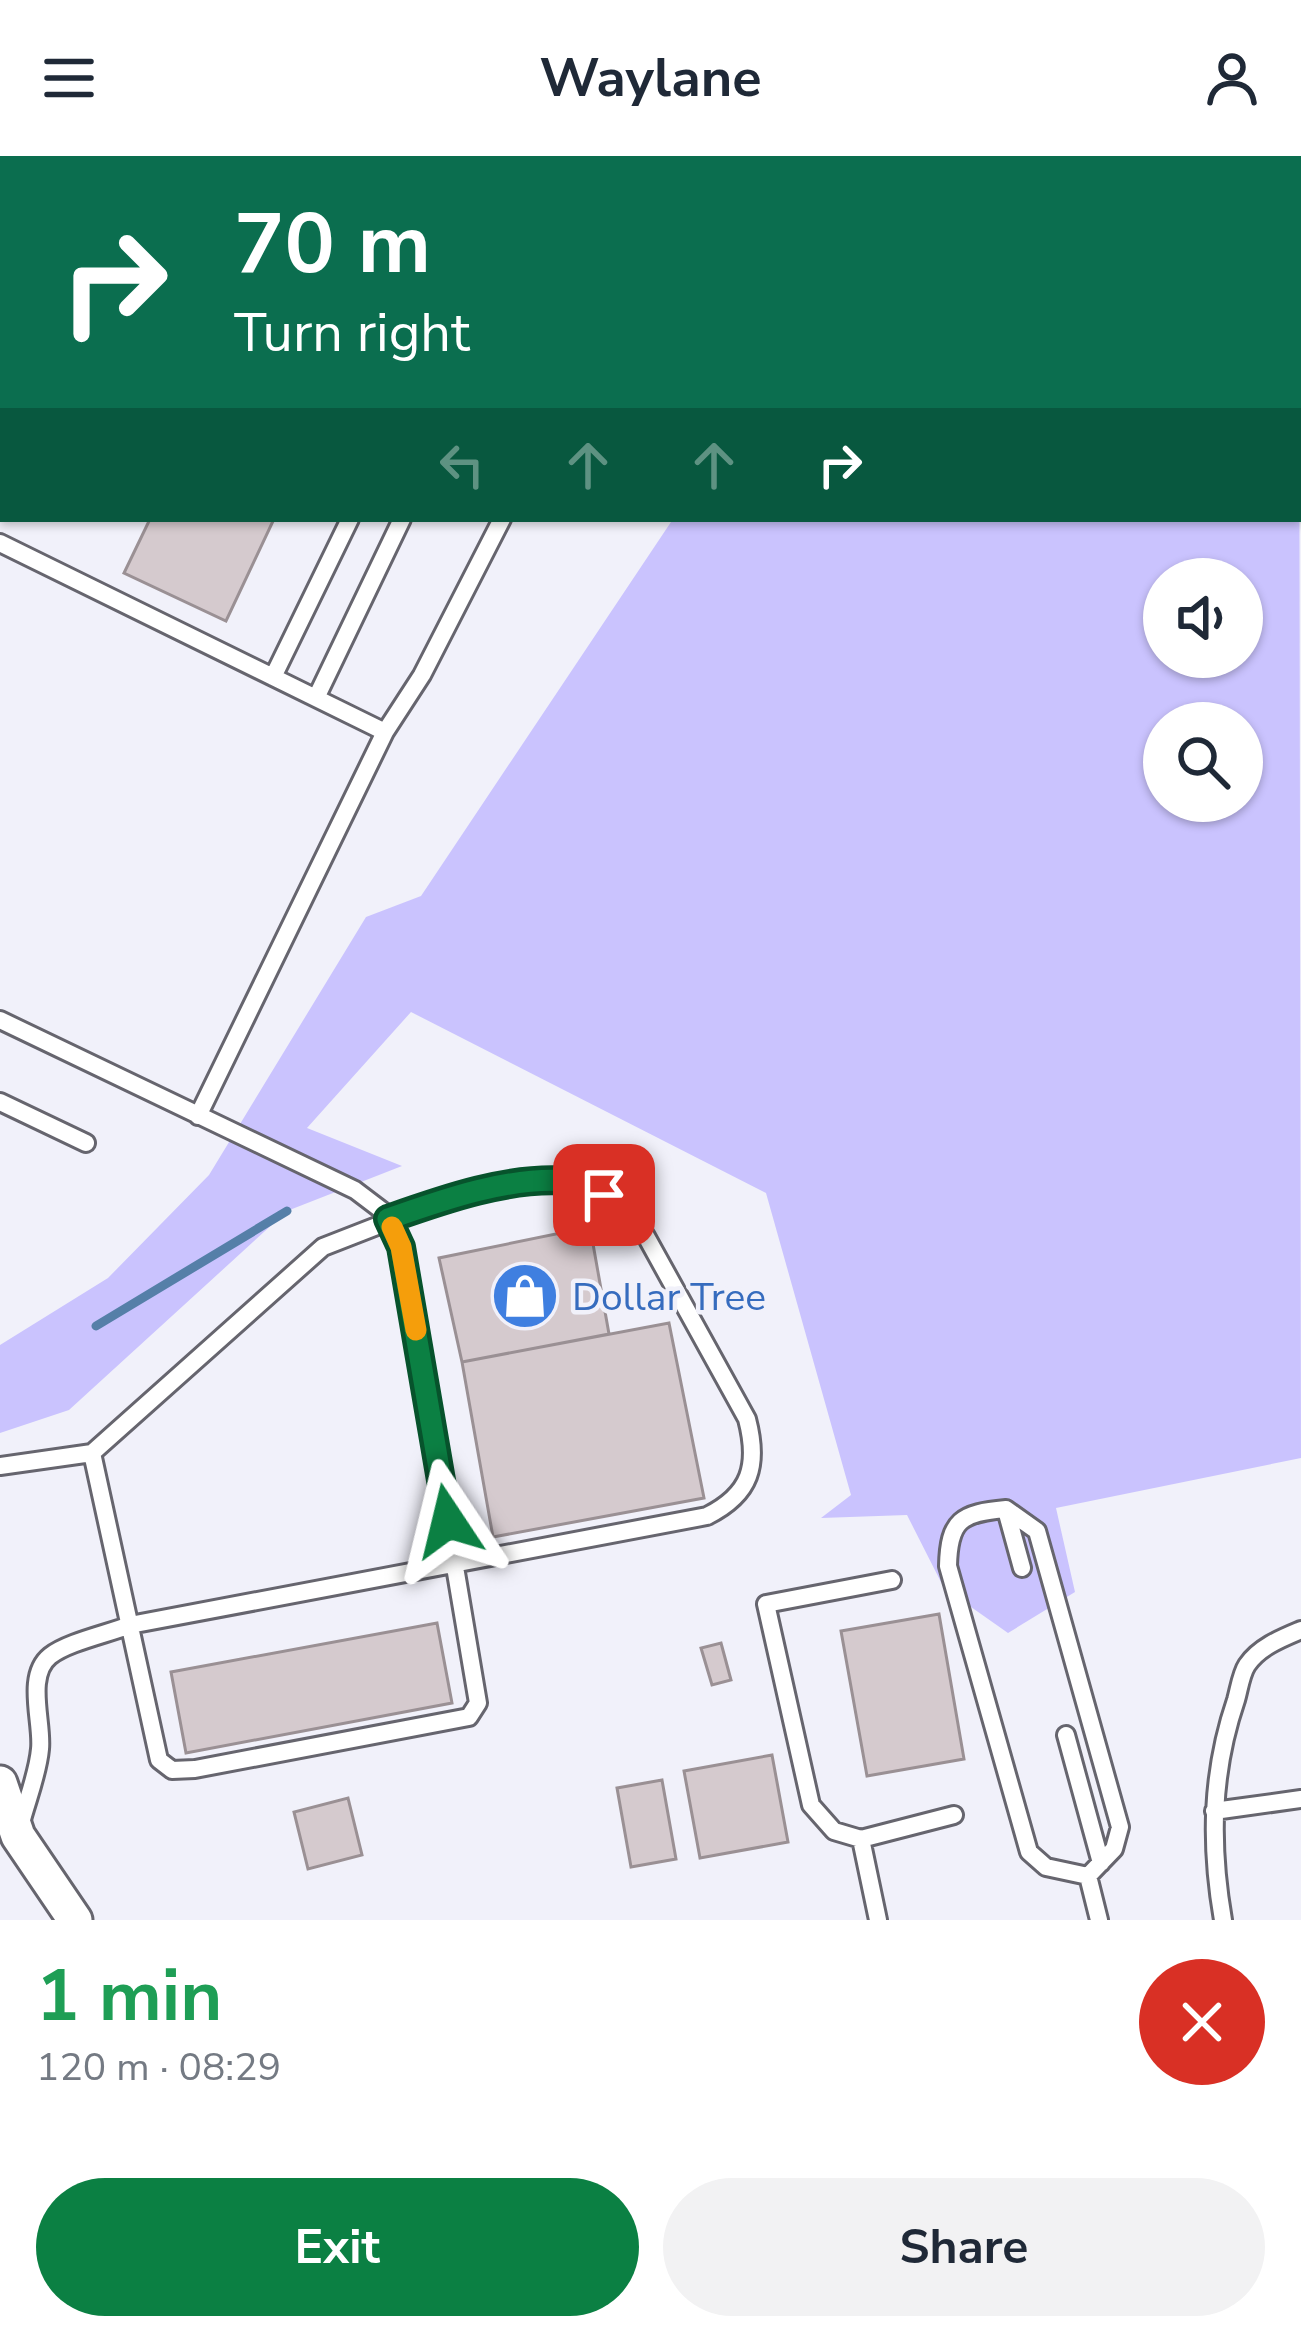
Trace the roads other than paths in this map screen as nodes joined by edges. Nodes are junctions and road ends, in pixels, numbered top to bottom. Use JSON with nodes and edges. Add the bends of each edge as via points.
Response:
{"nodes":[{"id":1,"x":349,"y":522,"type":"edge"},
{"id":2,"x":402,"y":522,"type":"edge"},
{"id":3,"x":500,"y":522,"type":"edge"},
{"id":4,"x":0,"y":543,"type":"edge"},
{"id":5,"x":274,"y":677,"type":"junction"},
{"id":6,"x":316,"y":698,"type":"junction"},
{"id":7,"x":385,"y":732,"type":"junction"},
{"id":8,"x":0,"y":1020,"type":"edge"},
{"id":9,"x":0,"y":1102,"type":"edge"},
{"id":10,"x":198,"y":1115,"type":"junction"},
{"id":11,"x":86,"y":1143,"type":"dead end"},
{"id":12,"x":388,"y":1219,"type":"junction"},
{"id":13,"x":92,"y":1453,"type":"junction"},
{"id":14,"x":0,"y":1466,"type":"edge"},
{"id":15,"x":1006,"y":1509,"type":"junction"},
{"id":16,"x":455,"y":1561,"type":"junction"},
{"id":17,"x":1022,"y":1568,"type":"dead end"},
{"id":18,"x":892,"y":1580,"type":"dead end"},
{"id":19,"x":130,"y":1625,"type":"junction"},
{"id":20,"x":1301,"y":1630,"type":"edge"},
{"id":21,"x":1066,"y":1735,"type":"dead end"},
{"id":22,"x":0,"y":1784,"type":"edge"},
{"id":23,"x":1301,"y":1799,"type":"edge"},
{"id":24,"x":1214,"y":1811,"type":"junction"},
{"id":25,"x":954,"y":1815,"type":"dead end"},
{"id":26,"x":18,"y":1836,"type":"junction"},
{"id":27,"x":861,"y":1839,"type":"junction"},
{"id":28,"x":1095,"y":1869,"type":"junction"},
{"id":29,"x":75,"y":1920,"type":"edge"},
{"id":30,"x":878,"y":1920,"type":"edge"},
{"id":31,"x":1099,"y":1920,"type":"edge"},
{"id":32,"x":1223,"y":1920,"type":"edge"}],
"edges":[{"from":1,"to":5,"type":"lane"},
{"from":2,"to":6,"type":"lane"},
{"from":3,"to":7,"type":"lane"},
{"from":4,"to":5,"type":"lane"},
{"from":5,"to":6,"type":"lane"},
{"from":6,"to":7,"type":"lane"},
{"from":7,"to":10,"type":"lane"},
{"from":8,"to":10,"type":"lane"},
{"from":9,"to":11,"type":"lane"},
{"from":10,"to":12,"type":"lane","via":[[355,1190]]},
{"from":12,"to":13,"type":"lane","via":[[323,1247],[291,1272]]},
{"from":12,"to":16,"type":"lane","via":[[401,1247]]},
{"from":12,"to":16,"type":"lane","via":[[517,1185],[571,1181],[604,1195],[643,1229],[746,1419],[755,1451],[730,1504],[707,1516]]},
{"from":13,"to":14,"type":"lane"},
{"from":13,"to":19,"type":"lane"},
{"from":15,"to":17,"type":"lane"},
{"from":15,"to":28,"type":"lane","via":[[1037,1531],[1103,1757],[1120,1827],[1114,1849]]},
{"from":15,"to":28,"type":"lane","via":[[959,1521],[948,1567],[1029,1852],[1046,1867]]},
{"from":16,"to":19,"type":"lane"},
{"from":16,"to":19,"type":"lane","via":[[478,1703],[469,1717],[172,1770],[159,1760]]},
{"from":18,"to":27,"type":"lane","via":[[766,1604],[811,1805],[834,1831]]},
{"from":19,"to":26,"type":"lane","via":[[46,1658],[37,1695],[40,1750]]},
{"from":20,"to":24,"type":"lane","via":[[1247,1665],[1222,1741]]},
{"from":21,"to":28,"type":"lane"},
{"from":22,"to":26,"type":"street"},
{"from":23,"to":24,"type":"lane"},
{"from":24,"to":32,"type":"lane"},
{"from":25,"to":27,"type":"lane"},
{"from":26,"to":29,"type":"street"},
{"from":27,"to":30,"type":"lane"},
{"from":28,"to":31,"type":"lane"}]}
